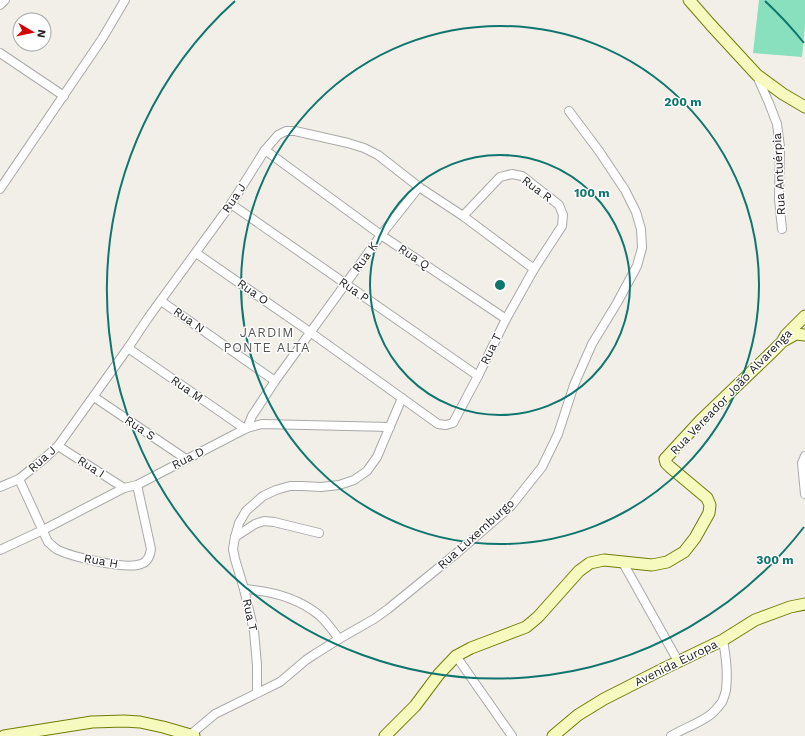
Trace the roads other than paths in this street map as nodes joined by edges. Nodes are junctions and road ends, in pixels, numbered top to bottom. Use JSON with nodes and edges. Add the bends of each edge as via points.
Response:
{"nodes":[{"id":1,"x":5,"y":0,"type":"edge"},
{"id":2,"x":125,"y":0,"type":"edge"},
{"id":3,"x":689,"y":0,"type":"edge"},
{"id":4,"x":0,"y":6,"type":"edge"},
{"id":5,"x":0,"y":52,"type":"edge"},
{"id":6,"x":757,"y":75,"type":"junction"},
{"id":7,"x":64,"y":96,"type":"junction"},
{"id":8,"x":805,"y":107,"type":"edge"},
{"id":9,"x":569,"y":111,"type":"dead end"},
{"id":10,"x":265,"y":150,"type":"junction"},
{"id":11,"x":419,"y":187,"type":"junction"},
{"id":12,"x":0,"y":189,"type":"edge"},
{"id":13,"x":231,"y":204,"type":"junction"},
{"id":14,"x":463,"y":216,"type":"junction"},
{"id":15,"x":562,"y":226,"type":"joint"},
{"id":16,"x":782,"y":229,"type":"dead end"},
{"id":17,"x":380,"y":235,"type":"junction"},
{"id":18,"x":196,"y":253,"type":"junction"},
{"id":19,"x":534,"y":269,"type":"junction"},
{"id":20,"x":345,"y":284,"type":"junction"},
{"id":21,"x":162,"y":300,"type":"junction"},
{"id":22,"x":805,"y":316,"type":"edge"},
{"id":23,"x":506,"y":319,"type":"junction"},
{"id":24,"x":310,"y":332,"type":"junction"},
{"id":25,"x":805,"y":335,"type":"edge"},
{"id":26,"x":782,"y":342,"type":"junction"},
{"id":27,"x":128,"y":348,"type":"junction"},
{"id":28,"x":478,"y":376,"type":"junction"},
{"id":29,"x":276,"y":381,"type":"junction"},
{"id":30,"x":94,"y":397,"type":"junction"},
{"id":31,"x":402,"y":398,"type":"junction"},
{"id":32,"x":390,"y":427,"type":"junction"},
{"id":33,"x":246,"y":429,"type":"junction"},
{"id":34,"x":58,"y":446,"type":"junction"},
{"id":35,"x":805,"y":456,"type":"edge"},
{"id":36,"x":186,"y":459,"type":"junction"},
{"id":37,"x":19,"y":479,"type":"junction"},
{"id":38,"x":136,"y":485,"type":"junction"},
{"id":39,"x":0,"y":487,"type":"edge"},
{"id":40,"x":124,"y":488,"type":"junction"},
{"id":41,"x":805,"y":494,"type":"edge"},
{"id":42,"x":43,"y":530,"type":"junction"},
{"id":43,"x":320,"y":533,"type":"dead end"},
{"id":44,"x":235,"y":537,"type":"junction"},
{"id":45,"x":0,"y":550,"type":"edge"},
{"id":46,"x":622,"y":561,"type":"junction"},
{"id":47,"x":244,"y":589,"type":"junction"},
{"id":48,"x":805,"y":604,"type":"edge"},
{"id":49,"x":339,"y":639,"type":"junction"},
{"id":50,"x":723,"y":640,"type":"junction"},
{"id":51,"x":456,"y":656,"type":"junction"},
{"id":52,"x":678,"y":661,"type":"junction"},
{"id":53,"x":257,"y":694,"type":"junction"},
{"id":54,"x":32,"y":734,"type":"edge"},
{"id":55,"x":192,"y":735,"type":"edge"},
{"id":56,"x":4,"y":736,"type":"edge"},
{"id":57,"x":385,"y":736,"type":"edge"},
{"id":58,"x":512,"y":736,"type":"edge"},
{"id":59,"x":553,"y":736,"type":"edge"},
{"id":60,"x":671,"y":736,"type":"edge"}],
"edges":[{"from":1,"to":4,"type":"street"},
{"from":2,"to":7,"type":"street"},
{"from":3,"to":6,"type":"street"},
{"from":5,"to":7,"type":"street"},
{"from":6,"to":8,"type":"street"},
{"from":6,"to":16,"type":"street","name":"Rua Antuérpia","via":[[777,124]]},
{"from":7,"to":12,"type":"street"},
{"from":9,"to":49,"type":"street","name":"Rua Luxemburgo","via":[[625,190],[636,212],[642,229],[642,248],[637,266],[618,303],[592,344],[574,385],[558,434],[542,467],[511,506],[388,609]]},
{"from":10,"to":11,"type":"street","name":"Rua J","via":[[278,135],[286,131],[348,143],[378,156]]},
{"from":10,"to":13,"type":"street","name":"Rua J"},
{"from":10,"to":17,"type":"street","name":"Rua Q"},
{"from":11,"to":14,"type":"street","name":"Rua J"},
{"from":11,"to":17,"type":"street","name":"Rua K"},
{"from":13,"to":18,"type":"street","name":"Rua J"},
{"from":13,"to":20,"type":"street","name":"Rua P"},
{"from":14,"to":15,"type":"street","name":"Rua R","via":[[500,177],[512,174],[522,176],[559,205],[563,215]]},
{"from":14,"to":19,"type":"street","name":"Rua J"},
{"from":15,"to":19,"type":"street","name":"Rua T"},
{"from":17,"to":20,"type":"street","name":"Rua K"},
{"from":17,"to":23,"type":"street","name":"Rua Q"},
{"from":18,"to":21,"type":"street","name":"Rua J"},
{"from":18,"to":24,"type":"street","name":"Rua O"},
{"from":19,"to":23,"type":"street","name":"Rua T"},
{"from":20,"to":24,"type":"street","name":"Rua K"},
{"from":20,"to":28,"type":"street","name":"Rua P"},
{"from":21,"to":27,"type":"street","name":"Rua J"},
{"from":21,"to":29,"type":"street","name":"Rua N"},
{"from":22,"to":26,"type":"street","name":"Rua Vereador João Alvarenga"},
{"from":23,"to":28,"type":"street","name":"Rua T"},
{"from":24,"to":29,"type":"street","name":"Rua K"},
{"from":24,"to":31,"type":"street","name":"Rua T"},
{"from":25,"to":26,"type":"street","via":[[796,334]]},
{"from":26,"to":46,"type":"street","name":"Rua Vereador João Alvarenga","via":[[701,420],[666,459],[666,463],[707,498],[710,505],[709,513],[695,538],[684,552],[668,562],[652,565]]},
{"from":27,"to":30,"type":"street","name":"Rua J"},
{"from":27,"to":33,"type":"street","name":"Rua M"},
{"from":28,"to":31,"type":"street","name":"Rua T","via":[[453,423],[438,424]]},
{"from":29,"to":33,"type":"street","name":"Rua K"},
{"from":30,"to":34,"type":"street","name":"Rua J"},
{"from":30,"to":36,"type":"street","name":"Rua S"},
{"from":31,"to":32,"type":"street","name":"Rua T"},
{"from":32,"to":33,"type":"street","name":"Rua D","via":[[262,424]]},
{"from":32,"to":44,"type":"street","name":"Rua T","via":[[377,457],[367,471],[354,480],[340,485],[290,486],[263,496],[246,511]]},
{"from":33,"to":36,"type":"street","name":"Rua D"},
{"from":34,"to":37,"type":"street","name":"Rua J"},
{"from":34,"to":40,"type":"street","name":"Rua I"},
{"from":35,"to":41,"type":"street","via":[[802,463]]},
{"from":36,"to":38,"type":"street","name":"Rua D"},
{"from":37,"to":39,"type":"street","name":"Rua J"},
{"from":37,"to":42,"type":"street","name":"Rua H"},
{"from":38,"to":40,"type":"street","name":"Rua D"},
{"from":38,"to":42,"type":"street","name":"Rua H","via":[[150,549],[150,555],[145,562],[133,566],[108,564],[67,554],[48,542]]},
{"from":40,"to":42,"type":"street","name":"Rua D"},
{"from":42,"to":45,"type":"street","name":"Rua D"},
{"from":43,"to":44,"type":"street","via":[[264,521]]},
{"from":44,"to":47,"type":"street","name":"Rua T","via":[[235,559]]},
{"from":46,"to":51,"type":"street","name":"Rua Vereador João Alvarenga","via":[[604,560],[590,563],[579,571],[526,628],[470,648]]},
{"from":46,"to":52,"type":"street"},
{"from":47,"to":49,"type":"street","via":[[282,595],[304,605],[319,615]]},
{"from":47,"to":53,"type":"street","name":"Rua T","via":[[254,631]]},
{"from":48,"to":50,"type":"street","name":"Avenida Europa","via":[[755,620]]},
{"from":49,"to":53,"type":"street","name":"Rua Luxemburgo","via":[[306,660],[280,682]]},
{"from":50,"to":52,"type":"street","name":"Avenida Europa"},
{"from":50,"to":60,"type":"street","via":[[728,674],[722,701],[710,715]]},
{"from":51,"to":57,"type":"street","name":"Rua Vereador João Alvarenga","via":[[415,706]]},
{"from":51,"to":58,"type":"street"},
{"from":52,"to":59,"type":"street","name":"Avenida Europa","via":[[604,699],[578,715]]},
{"from":53,"to":55,"type":"street","name":"Rua Luxemburgo","via":[[215,714]]},
{"from":54,"to":55,"type":"street","via":[[92,722],[118,721],[140,722]]},
{"from":54,"to":56,"type":"street"}]}
